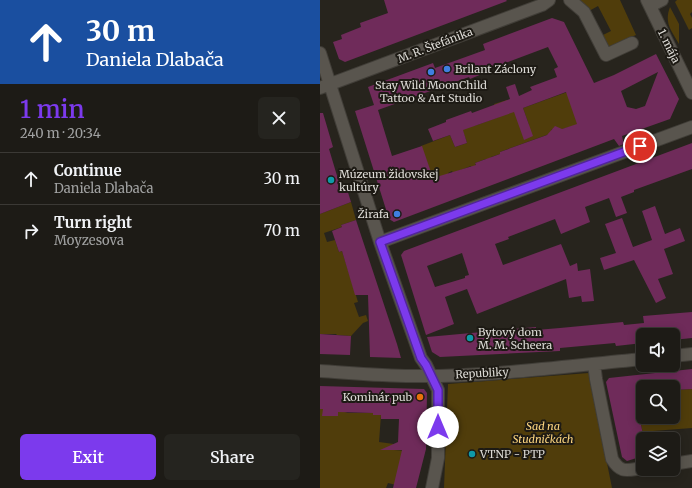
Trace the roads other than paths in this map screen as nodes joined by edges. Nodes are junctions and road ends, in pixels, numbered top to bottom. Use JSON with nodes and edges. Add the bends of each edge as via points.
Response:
{"nodes":[{"id":1,"x":549,"y":0,"type":"edge"},
{"id":2,"x":570,"y":0,"type":"edge"},
{"id":3,"x":662,"y":0,"type":"edge"},
{"id":4,"x":648,"y":3,"type":"edge"},
{"id":5,"x":632,"y":43,"type":"dead end"},
{"id":6,"x":320,"y":53,"type":"edge"},
{"id":7,"x":325,"y":87,"type":"edge"},
{"id":8,"x":692,"y":93,"type":"edge"},
{"id":9,"x":692,"y":127,"type":"edge"},
{"id":10,"x":380,"y":242,"type":"junction"},
{"id":11,"x":692,"y":354,"type":"edge"},
{"id":12,"x":680,"y":355,"type":"edge"},
{"id":13,"x":636,"y":360,"type":"edge"},
{"id":14,"x":594,"y":364,"type":"junction"},
{"id":15,"x":320,"y":371,"type":"edge"},
{"id":16,"x":431,"y":376,"type":"junction"},
{"id":17,"x":692,"y":461,"type":"edge"},
{"id":18,"x":680,"y":463,"type":"edge"},
{"id":19,"x":636,"y":469,"type":"edge"},
{"id":20,"x":432,"y":488,"type":"edge"}],
"edges":[{"from":1,"to":7,"type":"street","name":"M. R. Štefánika","via":[[542,5]]},
{"from":2,"to":5,"type":"street","via":[[584,12],[606,55]]},
{"from":3,"to":4,"type":"street"},
{"from":4,"to":8,"type":"street","name":"1. mája"},
{"from":6,"to":7,"type":"street"},
{"from":7,"to":10,"type":"street"},
{"from":9,"to":10,"type":"street"},
{"from":10,"to":16,"type":"street","via":[[421,358]]},
{"from":11,"to":12,"type":"street"},
{"from":13,"to":14,"type":"street","name":"Republiky"},
{"from":14,"to":16,"type":"street","name":"Republiky"},
{"from":14,"to":19,"type":"street","via":[[612,459],[616,467],[625,471]]},
{"from":15,"to":16,"type":"street","name":"Republiky"},
{"from":16,"to":20,"type":"street","via":[[438,390],[438,458]]},
{"from":17,"to":18,"type":"street"}]}
